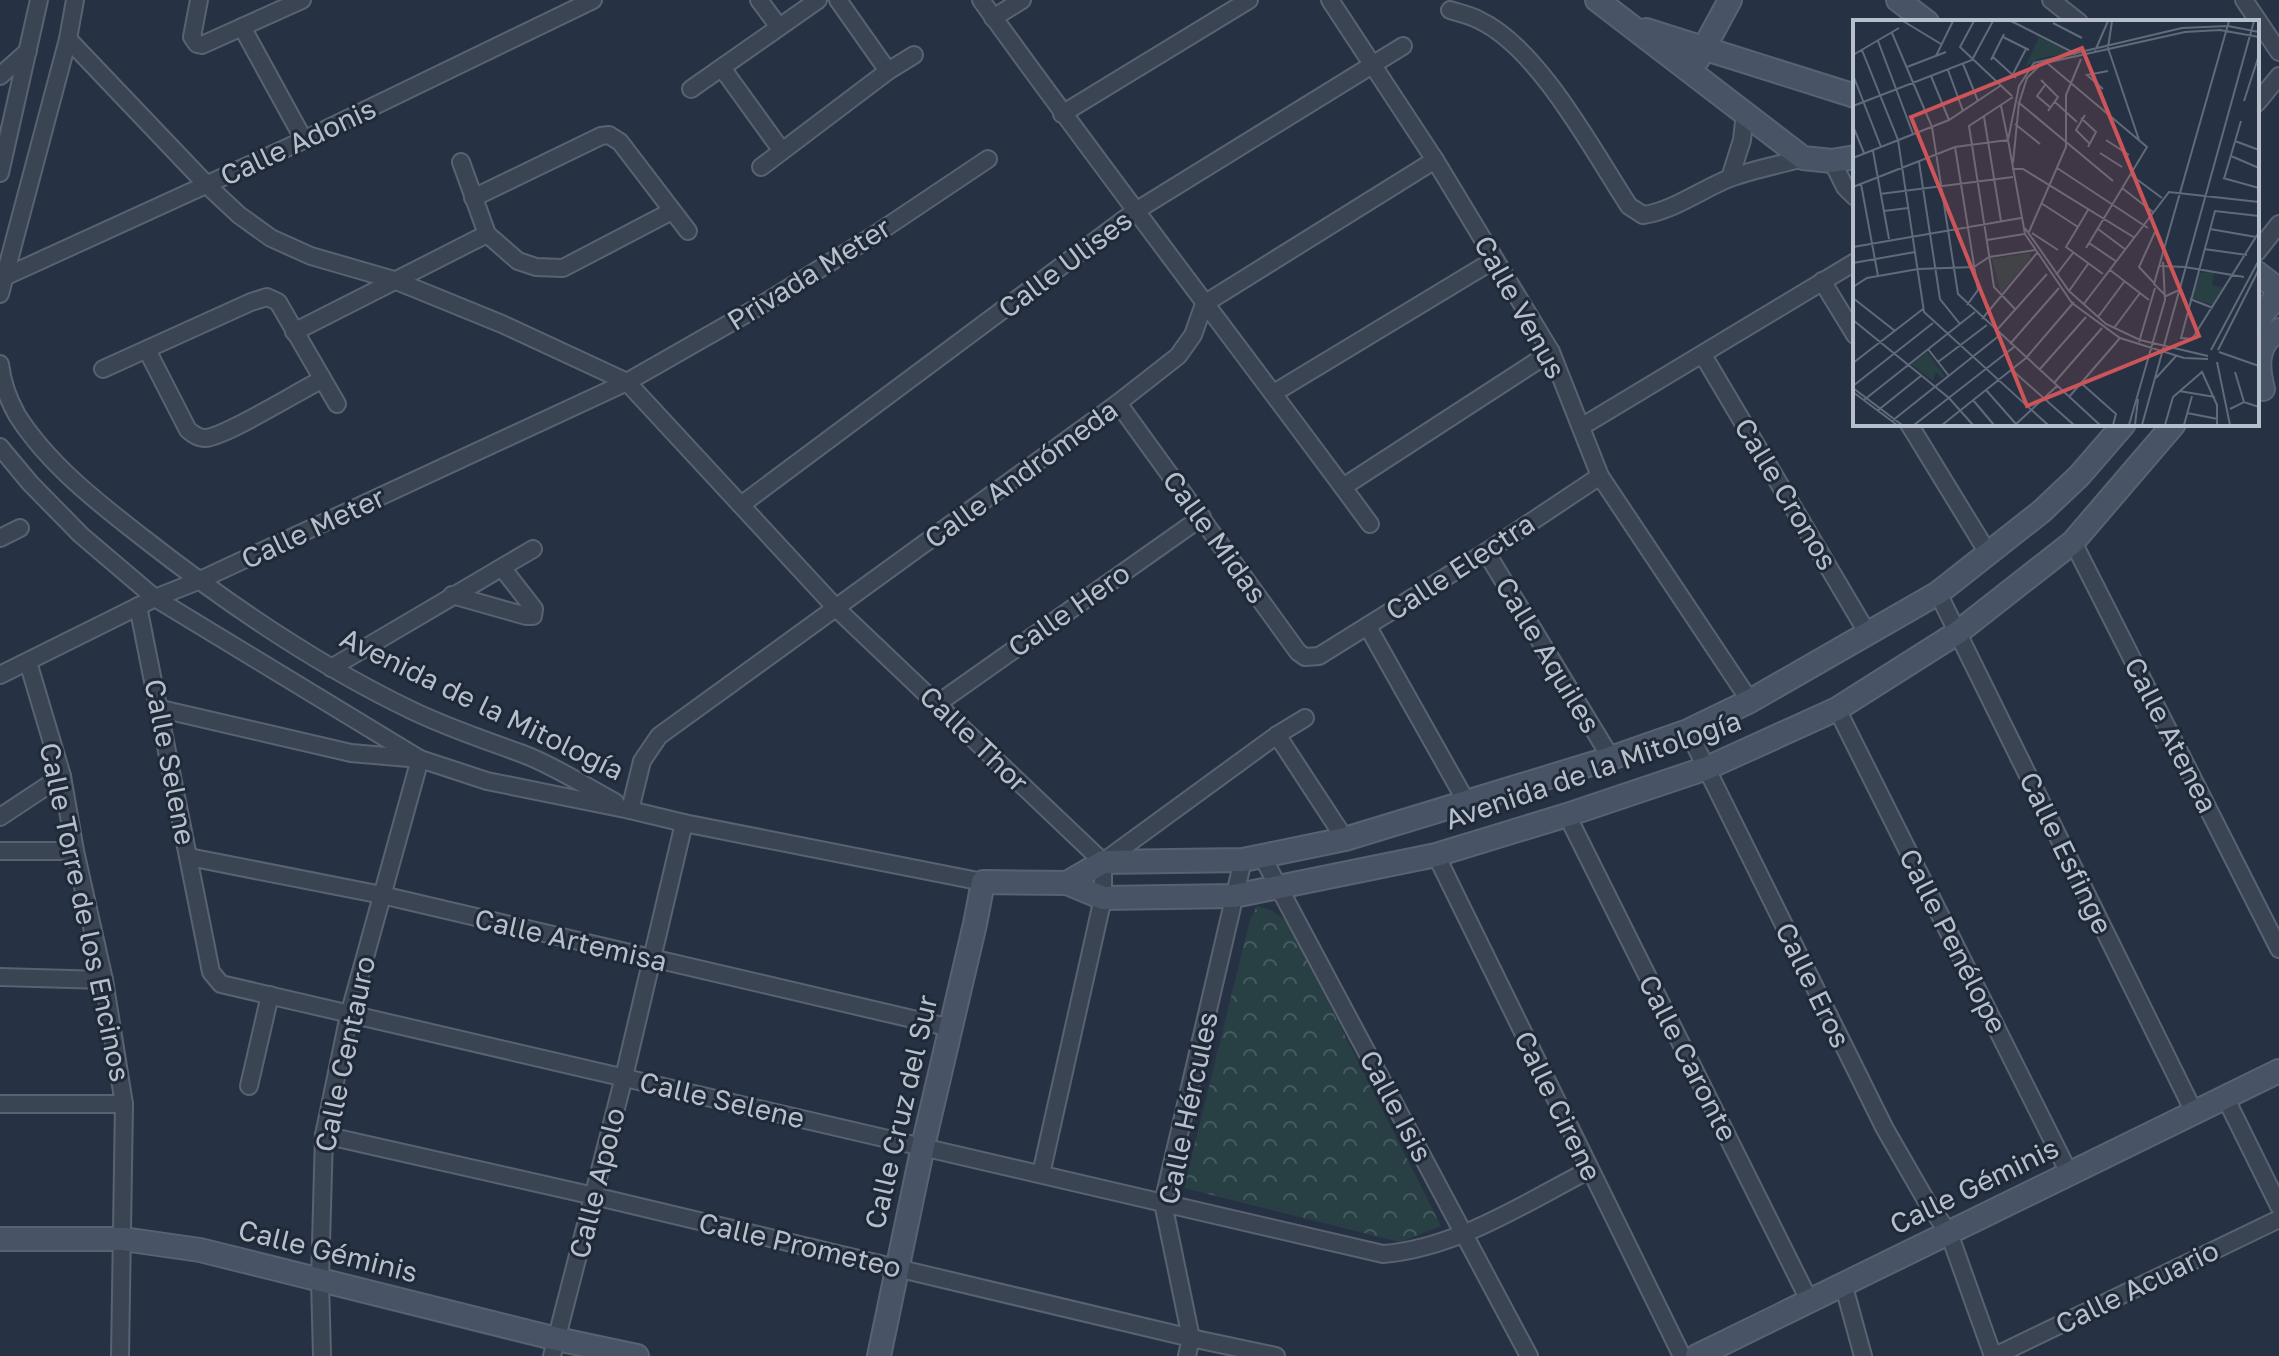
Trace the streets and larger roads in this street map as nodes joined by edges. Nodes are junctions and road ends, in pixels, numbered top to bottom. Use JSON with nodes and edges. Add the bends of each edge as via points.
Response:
{"nodes":[{"id":1,"x":39,"y":0,"type":"edge"},
{"id":2,"x":75,"y":0,"type":"edge"},
{"id":3,"x":199,"y":0,"type":"edge"},
{"id":4,"x":302,"y":0,"type":"edge"},
{"id":5,"x":593,"y":0,"type":"edge"},
{"id":6,"x":759,"y":0,"type":"edge"},
{"id":7,"x":818,"y":0,"type":"edge"},
{"id":8,"x":838,"y":0,"type":"edge"},
{"id":9,"x":981,"y":0,"type":"edge"},
{"id":10,"x":1022,"y":0,"type":"edge"},
{"id":11,"x":1249,"y":0,"type":"edge"},
{"id":12,"x":1330,"y":0,"type":"edge"},
{"id":13,"x":1597,"y":0,"type":"edge"},
{"id":14,"x":1730,"y":0,"type":"edge"},
{"id":15,"x":2051,"y":0,"type":"edge"},
{"id":16,"x":2244,"y":0,"type":"edge"},
{"id":17,"x":1450,"y":10,"type":"dead end"},
{"id":18,"x":993,"y":18,"type":"junction"},
{"id":19,"x":2076,"y":20,"type":"edge"},
{"id":20,"x":2257,"y":20,"type":"edge"},
{"id":21,"x":2259,"y":22,"type":"edge"},
{"id":22,"x":1629,"y":24,"type":"junction"},
{"id":23,"x":242,"y":27,"type":"junction"},
{"id":24,"x":779,"y":27,"type":"junction"},
{"id":25,"x":68,"y":39,"type":"junction"},
{"id":26,"x":1403,"y":46,"type":"dead end"},
{"id":27,"x":1704,"y":48,"type":"junction"},
{"id":28,"x":29,"y":50,"type":"junction"},
{"id":29,"x":2278,"y":51,"type":"edge"},
{"id":30,"x":914,"y":55,"type":"dead end"},
{"id":31,"x":1371,"y":65,"type":"junction"},
{"id":32,"x":722,"y":68,"type":"junction"},
{"id":33,"x":888,"y":71,"type":"junction"},
{"id":34,"x":1692,"y":71,"type":"junction"},
{"id":35,"x":0,"y":76,"type":"edge"},
{"id":36,"x":2279,"y":76,"type":"edge"},
{"id":37,"x":691,"y":89,"type":"dead end"},
{"id":38,"x":1853,"y":95,"type":"edge"},
{"id":39,"x":2259,"y":101,"type":"edge"},
{"id":40,"x":1745,"y":113,"type":"junction"},
{"id":41,"x":1062,"y":114,"type":"junction"},
{"id":42,"x":304,"y":140,"type":"junction"},
{"id":43,"x":782,"y":151,"type":"junction"},
{"id":44,"x":1853,"y":157,"type":"edge"},
{"id":45,"x":1803,"y":158,"type":"junction"},
{"id":46,"x":988,"y":159,"type":"dead end"},
{"id":47,"x":1435,"y":160,"type":"junction"},
{"id":48,"x":1832,"y":161,"type":"junction"},
{"id":49,"x":461,"y":162,"type":"dead end"},
{"id":50,"x":761,"y":167,"type":"dead end"},
{"id":51,"x":0,"y":173,"type":"edge"},
{"id":52,"x":1730,"y":178,"type":"junction"},
{"id":53,"x":207,"y":185,"type":"junction"},
{"id":54,"x":1853,"y":195,"type":"edge"},
{"id":55,"x":473,"y":198,"type":"junction"},
{"id":56,"x":672,"y":211,"type":"junction"},
{"id":57,"x":1134,"y":212,"type":"junction"},
{"id":58,"x":2279,"y":224,"type":"edge"},
{"id":59,"x":688,"y":231,"type":"dead end"},
{"id":60,"x":487,"y":234,"type":"junction"},
{"id":61,"x":2259,"y":249,"type":"edge"},
{"id":62,"x":1494,"y":260,"type":"junction"},
{"id":63,"x":1853,"y":263,"type":"edge"},
{"id":64,"x":2259,"y":275,"type":"edge"},
{"id":65,"x":394,"y":280,"type":"junction"},
{"id":66,"x":1822,"y":281,"type":"junction"},
{"id":67,"x":1,"y":284,"type":"edge"},
{"id":68,"x":2279,"y":292,"type":"edge"},
{"id":69,"x":1204,"y":304,"type":"junction"},
{"id":70,"x":2259,"y":318,"type":"edge"},
{"id":71,"x":2279,"y":330,"type":"edge"},
{"id":72,"x":294,"y":332,"type":"junction"},
{"id":73,"x":1853,"y":332,"type":"edge"},
{"id":74,"x":147,"y":350,"type":"junction"},
{"id":75,"x":1551,"y":352,"type":"junction"},
{"id":76,"x":1703,"y":355,"type":"junction"},
{"id":77,"x":2259,"y":355,"type":"edge"},
{"id":78,"x":0,"y":364,"type":"edge"},
{"id":79,"x":103,"y":369,"type":"dead end"},
{"id":80,"x":2259,"y":370,"type":"edge"},
{"id":81,"x":321,"y":380,"type":"junction"},
{"id":82,"x":627,"y":382,"type":"junction"},
{"id":83,"x":2266,"y":392,"type":"edge"},
{"id":84,"x":1274,"y":393,"type":"junction"},
{"id":85,"x":1118,"y":403,"type":"junction"},
{"id":86,"x":337,"y":404,"type":"dead end"},
{"id":87,"x":1910,"y":426,"type":"edge"},
{"id":88,"x":2122,"y":426,"type":"edge"},
{"id":89,"x":2168,"y":426,"type":"edge"},
{"id":90,"x":1581,"y":427,"type":"junction"},
{"id":91,"x":0,"y":447,"type":"edge"},
{"id":92,"x":1600,"y":476,"type":"junction"},
{"id":93,"x":1343,"y":487,"type":"junction"},
{"id":94,"x":741,"y":505,"type":"junction"},
{"id":95,"x":1202,"y":517,"type":"junction"},
{"id":96,"x":1370,"y":524,"type":"dead end"},
{"id":97,"x":20,"y":528,"type":"dead end"},
{"id":98,"x":0,"y":538,"type":"edge"},
{"id":99,"x":2073,"y":542,"type":"junction"},
{"id":100,"x":533,"y":549,"type":"dead end"},
{"id":101,"x":1486,"y":552,"type":"junction"},
{"id":102,"x":1988,"y":553,"type":"junction"},
{"id":103,"x":503,"y":569,"type":"junction"},
{"id":104,"x":198,"y":581,"type":"junction"},
{"id":105,"x":1938,"y":593,"type":"junction"},
{"id":106,"x":452,"y":595,"type":"junction"},
{"id":107,"x":155,"y":598,"type":"junction"},
{"id":108,"x":138,"y":606,"type":"junction"},
{"id":109,"x":837,"y":609,"type":"junction"},
{"id":110,"x":1368,"y":627,"type":"junction"},
{"id":111,"x":1957,"y":633,"type":"junction"},
{"id":112,"x":1868,"y":634,"type":"junction"},
{"id":113,"x":1319,"y":656,"type":"joint"},
{"id":114,"x":28,"y":662,"type":"junction"},
{"id":115,"x":331,"y":668,"type":"junction"},
{"id":116,"x":0,"y":675,"type":"edge"},
{"id":117,"x":1750,"y":701,"type":"junction"},
{"id":118,"x":937,"y":704,"type":"junction"},
{"id":119,"x":161,"y":709,"type":"junction"},
{"id":120,"x":1837,"y":709,"type":"junction"},
{"id":121,"x":1305,"y":718,"type":"dead end"},
{"id":122,"x":1688,"y":731,"type":"junction"},
{"id":123,"x":1277,"y":735,"type":"junction"},
{"id":124,"x":1611,"y":758,"type":"junction"},
{"id":125,"x":420,"y":759,"type":"junction"},
{"id":126,"x":1707,"y":768,"type":"junction"},
{"id":127,"x":62,"y":776,"type":"junction"},
{"id":128,"x":1466,"y":801,"type":"junction"},
{"id":129,"x":630,"y":810,"type":"junction"},
{"id":130,"x":1567,"y":815,"type":"junction"},
{"id":131,"x":0,"y":817,"type":"edge"},
{"id":132,"x":684,"y":823,"type":"junction"},
{"id":133,"x":1345,"y":839,"type":"junction"},
{"id":134,"x":0,"y":851,"type":"edge"},
{"id":135,"x":75,"y":851,"type":"junction"},
{"id":136,"x":1436,"y":855,"type":"junction"},
{"id":137,"x":189,"y":857,"type":"junction"},
{"id":138,"x":1252,"y":858,"type":"junction"},
{"id":139,"x":1103,"y":862,"type":"junction"},
{"id":140,"x":983,"y":882,"type":"junction"},
{"id":141,"x":1067,"y":883,"type":"junction"},
{"id":142,"x":1279,"y":887,"type":"junction"},
{"id":143,"x":382,"y":895,"type":"junction"},
{"id":144,"x":1234,"y":896,"type":"junction"},
{"id":145,"x":1103,"y":898,"type":"junction"},
{"id":146,"x":2274,"y":926,"type":"edge"},
{"id":147,"x":2279,"y":949,"type":"edge"},
{"id":148,"x":653,"y":960,"type":"junction"},
{"id":149,"x":0,"y":977,"type":"edge"},
{"id":150,"x":104,"y":980,"type":"junction"},
{"id":151,"x":270,"y":995,"type":"junction"},
{"id":152,"x":349,"y":1015,"type":"junction"},
{"id":153,"x":951,"y":1028,"type":"junction"},
{"id":154,"x":2279,"y":1071,"type":"edge"},
{"id":155,"x":624,"y":1077,"type":"junction"},
{"id":156,"x":249,"y":1086,"type":"dead end"},
{"id":157,"x":2225,"y":1097,"type":"junction"},
{"id":158,"x":0,"y":1104,"type":"edge"},
{"id":159,"x":124,"y":1104,"type":"junction"},
{"id":160,"x":2194,"y":1112,"type":"junction"},
{"id":161,"x":324,"y":1135,"type":"junction"},
{"id":162,"x":923,"y":1146,"type":"junction"},
{"id":163,"x":1589,"y":1170,"type":"junction"},
{"id":164,"x":2069,"y":1173,"type":"junction"},
{"id":165,"x":1041,"y":1174,"type":"junction"},
{"id":166,"x":594,"y":1196,"type":"junction"},
{"id":167,"x":1163,"y":1203,"type":"junction"},
{"id":168,"x":2279,"y":1206,"type":"edge"},
{"id":169,"x":2279,"y":1219,"type":"edge"},
{"id":170,"x":1949,"y":1233,"type":"junction"},
{"id":171,"x":1463,"y":1234,"type":"junction"},
{"id":172,"x":0,"y":1239,"type":"edge"},
{"id":173,"x":123,"y":1239,"type":"junction"},
{"id":174,"x":897,"y":1267,"type":"junction"},
{"id":175,"x":320,"y":1280,"type":"junction"},
{"id":176,"x":1843,"y":1283,"type":"junction"},
{"id":177,"x":1809,"y":1300,"type":"junction"},
{"id":178,"x":1191,"y":1338,"type":"junction"},
{"id":179,"x":554,"y":1347,"type":"edge"},
{"id":180,"x":1725,"y":1350,"type":"edge"},
{"id":181,"x":120,"y":1356,"type":"edge"},
{"id":182,"x":322,"y":1356,"type":"edge"},
{"id":183,"x":637,"y":1356,"type":"edge"},
{"id":184,"x":879,"y":1356,"type":"edge"},
{"id":185,"x":1187,"y":1356,"type":"edge"},
{"id":186,"x":1276,"y":1356,"type":"edge"},
{"id":187,"x":1529,"y":1356,"type":"edge"},
{"id":188,"x":1682,"y":1356,"type":"edge"},
{"id":189,"x":1697,"y":1356,"type":"edge"},
{"id":190,"x":1863,"y":1356,"type":"edge"},
{"id":191,"x":1994,"y":1356,"type":"edge"}],
"edges":[{"from":1,"to":28,"type":"street"},
{"from":2,"to":25,"type":"street"},
{"from":3,"to":23,"type":"street","via":[[192,29],[197,44]]},
{"from":4,"to":23,"type":"street"},
{"from":5,"to":42,"type":"street","name":"Calle Adonis"},
{"from":6,"to":24,"type":"street"},
{"from":7,"to":24,"type":"street"},
{"from":8,"to":33,"type":"street"},
{"from":9,"to":18,"type":"street"},
{"from":10,"to":18,"type":"street"},
{"from":11,"to":41,"type":"street"},
{"from":12,"to":31,"type":"street","name":"Calle Venus"},
{"from":13,"to":22,"type":"street"},
{"from":14,"to":27,"type":"street"},
{"from":15,"to":19,"type":"street"},
{"from":16,"to":20,"type":"street"},
{"from":17,"to":52,"type":"street","via":[[1480,20],[1518,49],[1547,82],[1634,211],[1651,214]]},
{"from":18,"to":41,"type":"street"},
{"from":21,"to":29,"type":"street"},
{"from":22,"to":27,"type":"street"},
{"from":22,"to":34,"type":"street"},
{"from":23,"to":42,"type":"street"},
{"from":24,"to":32,"type":"street"},
{"from":25,"to":53,"type":"street"},
{"from":25,"to":67,"type":"street"},
{"from":26,"to":31,"type":"street","name":"Calle Ulises"},
{"from":27,"to":34,"type":"street"},
{"from":27,"to":38,"type":"street"},
{"from":28,"to":35,"type":"street"},
{"from":28,"to":51,"type":"street"},
{"from":30,"to":33,"type":"street"},
{"from":31,"to":47,"type":"street","name":"Calle Venus"},
{"from":31,"to":57,"type":"street","name":"Calle Ulises"},
{"from":32,"to":37,"type":"street"},
{"from":32,"to":43,"type":"street"},
{"from":33,"to":43,"type":"street"},
{"from":34,"to":40,"type":"street"},
{"from":36,"to":39,"type":"street"},
{"from":40,"to":45,"type":"street"},
{"from":40,"to":52,"type":"street"},
{"from":41,"to":57,"type":"street"},
{"from":42,"to":53,"type":"street","name":"Calle Adonis"},
{"from":43,"to":50,"type":"street"},
{"from":44,"to":48,"type":"street"},
{"from":45,"to":48,"type":"street"},
{"from":45,"to":52,"type":"street"},
{"from":46,"to":82,"type":"street","name":"Privada Meter","via":[[820,269]]},
{"from":47,"to":62,"type":"street","name":"Calle Venus"},
{"from":47,"to":69,"type":"street"},
{"from":48,"to":54,"type":"street"},
{"from":49,"to":55,"type":"street"},
{"from":53,"to":65,"type":"street","via":[[271,238],[311,256]]},
{"from":53,"to":67,"type":"street","name":"Calle Adonis"},
{"from":55,"to":56,"type":"street","via":[[609,135],[620,142]]},
{"from":55,"to":60,"type":"street"},
{"from":56,"to":59,"type":"street"},
{"from":56,"to":60,"type":"street","via":[[550,270],[518,261]]},
{"from":57,"to":69,"type":"street"},
{"from":57,"to":94,"type":"street","name":"Calle Ulises"},
{"from":58,"to":61,"type":"street"},
{"from":60,"to":65,"type":"street"},
{"from":62,"to":75,"type":"street","name":"Calle Venus"},
{"from":62,"to":84,"type":"street"},
{"from":63,"to":66,"type":"street"},
{"from":64,"to":68,"type":"street"},
{"from":65,"to":72,"type":"street"},
{"from":65,"to":82,"type":"street"},
{"from":66,"to":73,"type":"street"},
{"from":66,"to":76,"type":"street"},
{"from":68,"to":70,"type":"street"},
{"from":69,"to":84,"type":"street"},
{"from":69,"to":85,"type":"street","name":"Calle Andrómeda","via":[[1193,335],[1178,356]]},
{"from":71,"to":77,"type":"street"},
{"from":72,"to":74,"type":"street","via":[[278,302],[267,297]]},
{"from":72,"to":81,"type":"street"},
{"from":74,"to":79,"type":"street"},
{"from":74,"to":81,"type":"street","via":[[188,430],[203,438]]},
{"from":75,"to":90,"type":"street","name":"Calle Venus"},
{"from":75,"to":93,"type":"street"},
{"from":76,"to":90,"type":"street"},
{"from":76,"to":112,"type":"street","name":"Calle Cronos"},
{"from":78,"to":104,"type":"street","name":"Avenida de la Mitología","via":[[17,414],[52,459],[103,507]]},
{"from":80,"to":83,"type":"street"},
{"from":81,"to":86,"type":"street"},
{"from":82,"to":94,"type":"street","name":"Calle Thor"},
{"from":82,"to":104,"type":"street","name":"Calle Meter"},
{"from":84,"to":93,"type":"street"},
{"from":85,"to":95,"type":"street","name":"Calle Midas"},
{"from":85,"to":109,"type":"street","name":"Calle Andrómeda"},
{"from":87,"to":102,"type":"street"},
{"from":88,"to":102,"type":"street","name":"Avenida de la Mitología","via":[[2042,511]]},
{"from":89,"to":99,"type":"street","name":"Avenida de la Mitología"},
{"from":90,"to":92,"type":"street","name":"Calle Venus"},
{"from":91,"to":107,"type":"street","name":"Avenida de la Mitología","via":[[81,535]]},
{"from":92,"to":101,"type":"street","name":"Calle Electra"},
{"from":92,"to":117,"type":"street","name":"Calle Venus"},
{"from":93,"to":96,"type":"street"},
{"from":94,"to":109,"type":"street","name":"Calle Thor"},
{"from":95,"to":113,"type":"street","name":"Calle Midas","via":[[1298,652]]},
{"from":95,"to":118,"type":"street","name":"Calle Hero"},
{"from":97,"to":98,"type":"street"},
{"from":99,"to":111,"type":"street","name":"Avenida de la Mitología"},
{"from":99,"to":146,"type":"street","name":"Calle Atenea"},
{"from":100,"to":103,"type":"street"},
{"from":101,"to":110,"type":"street","name":"Calle Electra"},
{"from":101,"to":124,"type":"street","name":"Calle Aquiles"},
{"from":102,"to":105,"type":"street","name":"Avenida de la Mitología"},
{"from":103,"to":106,"type":"street"},
{"from":103,"to":106,"type":"street","via":[[534,609],[533,616]]},
{"from":104,"to":107,"type":"street","name":"Calle Meter"},
{"from":104,"to":115,"type":"street","name":"Avenida de la Mitología"},
{"from":105,"to":111,"type":"street","name":"Calle Esfinge"},
{"from":105,"to":112,"type":"street","name":"Avenida de la Mitología"},
{"from":106,"to":115,"type":"street"},
{"from":107,"to":108,"type":"street","name":"Calle Meter"},
{"from":107,"to":125,"type":"street","name":"Avenida de la Mitología"},
{"from":108,"to":114,"type":"street","name":"Calle Meter"},
{"from":108,"to":119,"type":"street","name":"Calle Selene"},
{"from":109,"to":118,"type":"street","name":"Calle Thor"},
{"from":109,"to":129,"type":"street","name":"Calle Andrómeda","via":[[659,736],[642,761]]},
{"from":110,"to":113,"type":"street","name":"Calle Electra"},
{"from":110,"to":128,"type":"street"},
{"from":111,"to":120,"type":"street","name":"Avenida de la Mitología"},
{"from":111,"to":160,"type":"street","name":"Calle Esfinge"},
{"from":112,"to":117,"type":"street","name":"Avenida de la Mitología"},
{"from":114,"to":116,"type":"street","name":"Calle Meter"},
{"from":114,"to":127,"type":"street","name":"Calle Torre de los Encinos"},
{"from":115,"to":129,"type":"street","name":"Avenida de la Mitología","via":[[470,737],[526,755]]},
{"from":117,"to":122,"type":"street","name":"Avenida de la Mitología"},
{"from":118,"to":139,"type":"street","name":"Calle Thor"},
{"from":119,"to":125,"type":"street","via":[[351,753]]},
{"from":119,"to":137,"type":"street","name":"Calle Selene"},
{"from":120,"to":126,"type":"street","name":"Avenida de la Mitología"},
{"from":120,"to":164,"type":"street","name":"Calle Penélope"},
{"from":121,"to":123,"type":"street"},
{"from":122,"to":124,"type":"street","name":"Avenida de la Mitología"},
{"from":122,"to":126,"type":"street","name":"Calle Eros"},
{"from":123,"to":133,"type":"street"},
{"from":123,"to":139,"type":"street"},
{"from":124,"to":128,"type":"street","name":"Avenida de la Mitología"},
{"from":125,"to":129,"type":"street","name":"Avenida de la Mitología","via":[[487,781]]},
{"from":125,"to":143,"type":"street","name":"Calle Centauro"},
{"from":126,"to":130,"type":"street","name":"Avenida de la Mitología"},
{"from":126,"to":170,"type":"street","name":"Calle Eros","via":[[1885,1129]]},
{"from":127,"to":131,"type":"street"},
{"from":127,"to":135,"type":"street","name":"Calle Torre de los Encinos"},
{"from":128,"to":133,"type":"street","name":"Avenida de la Mitología"},
{"from":129,"to":132,"type":"street","name":"Avenida de la Mitología"},
{"from":130,"to":136,"type":"street","name":"Avenida de la Mitología"},
{"from":130,"to":177,"type":"street","name":"Calle Caronte"},
{"from":132,"to":140,"type":"street","name":"Avenida de la Mitología"},
{"from":132,"to":148,"type":"street","name":"Calle Apolo"},
{"from":133,"to":138,"type":"street","name":"Avenida de la Mitología"},
{"from":134,"to":135,"type":"street"},
{"from":135,"to":150,"type":"street","name":"Calle Torre de los Encinos"},
{"from":136,"to":142,"type":"street","name":"Avenida de la Mitología"},
{"from":136,"to":163,"type":"street","name":"Calle Cirene"},
{"from":137,"to":143,"type":"street","name":"Calle Artemisa"},
{"from":137,"to":151,"type":"street","name":"Calle Selene","via":[[215,979]]},
{"from":138,"to":139,"type":"street","name":"Avenida de la Mitología"},
{"from":138,"to":142,"type":"street","name":"Calle Isis"},
{"from":138,"to":144,"type":"street","name":"Calle Hércules"},
{"from":139,"to":141,"type":"street","name":"Avenida de la Mitología"},
{"from":139,"to":145,"type":"street"},
{"from":140,"to":141,"type":"street","name":"Avenida de la Mitología"},
{"from":140,"to":153,"type":"street","name":"Calle Cruz del Sur"},
{"from":141,"to":145,"type":"street","name":"Avenida de la Mitología"},
{"from":142,"to":144,"type":"street","name":"Avenida de la Mitología"},
{"from":142,"to":171,"type":"street","name":"Calle Isis"},
{"from":143,"to":148,"type":"street","name":"Calle Artemisa"},
{"from":143,"to":152,"type":"street","name":"Calle Centauro"},
{"from":144,"to":145,"type":"street","name":"Avenida de la Mitología"},
{"from":144,"to":167,"type":"street","name":"Calle Hércules"},
{"from":145,"to":165,"type":"street"},
{"from":146,"to":147,"type":"street","name":"Calle Atenea"},
{"from":148,"to":153,"type":"street","name":"Calle Artemisa"},
{"from":148,"to":155,"type":"street","name":"Calle Apolo"},
{"from":149,"to":150,"type":"street"},
{"from":150,"to":159,"type":"street","name":"Calle Torre de los Encinos"},
{"from":151,"to":152,"type":"street","name":"Calle Selene"},
{"from":151,"to":156,"type":"street"},
{"from":152,"to":155,"type":"street","name":"Calle Selene"},
{"from":152,"to":161,"type":"street","name":"Calle Centauro"},
{"from":153,"to":162,"type":"street","name":"Calle Cruz del Sur"},
{"from":154,"to":157,"type":"street","name":"Calle Géminis"},
{"from":155,"to":162,"type":"street","name":"Calle Selene"},
{"from":155,"to":166,"type":"street","name":"Calle Apolo"},
{"from":157,"to":160,"type":"street","name":"Calle Géminis"},
{"from":157,"to":168,"type":"street"},
{"from":158,"to":159,"type":"street"},
{"from":159,"to":173,"type":"street","name":"Calle Torre de los Encinos"},
{"from":160,"to":164,"type":"street","name":"Calle Géminis"},
{"from":161,"to":166,"type":"street","name":"Calle Prometeo"},
{"from":161,"to":175,"type":"street","name":"Calle Centauro"},
{"from":162,"to":165,"type":"street","name":"Calle Selene"},
{"from":162,"to":174,"type":"street","name":"Calle Cruz del Sur"},
{"from":163,"to":171,"type":"street","name":"Calle Selene"},
{"from":163,"to":188,"type":"street","name":"Calle Cirene"},
{"from":164,"to":170,"type":"street","name":"Calle Géminis"},
{"from":165,"to":167,"type":"street","name":"Calle Selene"},
{"from":166,"to":174,"type":"street","name":"Calle Prometeo"},
{"from":166,"to":179,"type":"street","name":"Calle Apolo"},
{"from":167,"to":171,"type":"street","name":"Calle Selene","via":[[1383,1254],[1412,1252]]},
{"from":167,"to":178,"type":"street","name":"Calle Hércules"},
{"from":169,"to":191,"type":"street","name":"Calle Acuario"},
{"from":170,"to":176,"type":"street","name":"Calle Géminis"},
{"from":170,"to":191,"type":"street","name":"Calle Eros"},
{"from":171,"to":187,"type":"street","name":"Calle Isis"},
{"from":172,"to":173,"type":"street","name":"Calle Géminis"},
{"from":173,"to":175,"type":"street","name":"Calle Géminis","via":[[200,1250]]},
{"from":173,"to":181,"type":"street","name":"Calle Torre de los Encinos"},
{"from":174,"to":178,"type":"street","name":"Calle Prometeo"},
{"from":174,"to":184,"type":"street","name":"Calle Cruz del Sur"},
{"from":175,"to":179,"type":"street","name":"Calle Géminis"},
{"from":175,"to":182,"type":"street","name":"Calle Centauro"},
{"from":176,"to":177,"type":"street","name":"Calle Géminis"},
{"from":176,"to":190,"type":"street"},
{"from":177,"to":180,"type":"street","name":"Calle Géminis"},
{"from":178,"to":185,"type":"street","name":"Calle Hércules"},
{"from":178,"to":186,"type":"street","name":"Calle Prometeo"},
{"from":179,"to":183,"type":"street","name":"Calle Géminis"},
{"from":180,"to":189,"type":"street","name":"Calle Géminis"}]}
